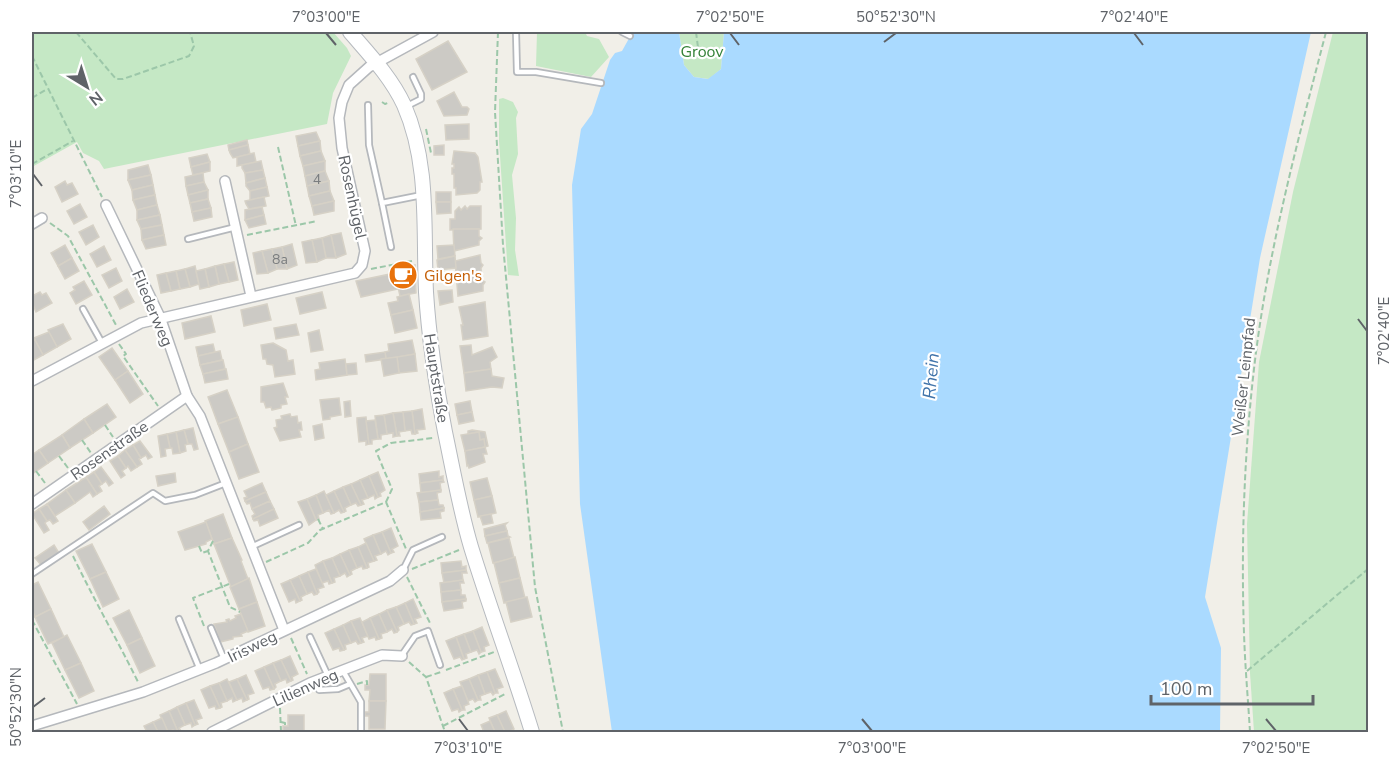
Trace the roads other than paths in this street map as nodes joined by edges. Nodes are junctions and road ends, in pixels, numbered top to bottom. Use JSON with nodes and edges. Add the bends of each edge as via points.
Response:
{"nodes":[{"id":1,"x":350,"y":32,"type":"edge"},
{"id":2,"x":433,"y":32,"type":"edge"},
{"id":3,"x":516,"y":32,"type":"edge"},
{"id":4,"x":622,"y":32,"type":"edge"},
{"id":5,"x":630,"y":36,"type":"dead end"},
{"id":6,"x":376,"y":63,"type":"junction"},
{"id":7,"x":413,"y":77,"type":"dead end"},
{"id":8,"x":601,"y":83,"type":"dead end"},
{"id":9,"x":398,"y":104,"type":"junction"},
{"id":10,"x":368,"y":105,"type":"dead end"},
{"id":11,"x":225,"y":181,"type":"dead end"},
{"id":12,"x":424,"y":195,"type":"junction"},
{"id":13,"x":382,"y":203,"type":"junction"},
{"id":14,"x":106,"y":205,"type":"road end"},
{"id":15,"x":42,"y":218,"type":"road end"},
{"id":16,"x":32,"y":224,"type":"edge"},
{"id":17,"x":236,"y":227,"type":"junction"},
{"id":18,"x":189,"y":239,"type":"dead end"},
{"id":19,"x":391,"y":246,"type":"road end"},
{"id":20,"x":251,"y":296,"type":"junction"},
{"id":21,"x":83,"y":309,"type":"dead end"},
{"id":22,"x":160,"y":317,"type":"junction"},
{"id":23,"x":102,"y":343,"type":"junction"},
{"id":24,"x":32,"y":381,"type":"edge"},
{"id":25,"x":187,"y":396,"type":"junction"},
{"id":26,"x":226,"y":483,"type":"junction"},
{"id":27,"x":32,"y":504,"type":"edge"},
{"id":28,"x":299,"y":525,"type":"dead end"},
{"id":29,"x":442,"y":537,"type":"dead end"},
{"id":30,"x":251,"y":547,"type":"junction"},
{"id":31,"x":403,"y":570,"type":"joint"},
{"id":32,"x":32,"y":574,"type":"edge"},
{"id":33,"x":179,"y":619,"type":"dead end"},
{"id":34,"x":209,"y":629,"type":"road end"},
{"id":35,"x":285,"y":629,"type":"junction"},
{"id":36,"x":310,"y":637,"type":"dead end"},
{"id":37,"x":402,"y":656,"type":"joint"},
{"id":38,"x":224,"y":659,"type":"junction"},
{"id":39,"x":440,"y":665,"type":"dead end"},
{"id":40,"x":200,"y":670,"type":"junction"},
{"id":41,"x":343,"y":671,"type":"junction"},
{"id":42,"x":328,"y":676,"type":"junction"},
{"id":43,"x":313,"y":682,"type":"junction"},
{"id":44,"x":351,"y":685,"type":"junction"},
{"id":45,"x":33,"y":728,"type":"edge"},
{"id":46,"x":212,"y":732,"type":"edge"},
{"id":47,"x":361,"y":732,"type":"edge"},
{"id":48,"x":532,"y":732,"type":"edge"}],
"edges":[{"from":1,"to":6,"type":"main road","name":"Hauptstraße"},
{"from":2,"to":6,"type":"street","name":"Rosenhügel"},
{"from":3,"to":8,"type":"lane","via":[[517,72]]},
{"from":4,"to":5,"type":"lane"},
{"from":6,"to":9,"type":"main road","name":"Hauptstraße","via":[[393,85]]},
{"from":6,"to":20,"type":"street","name":"Rosenhügel","via":[[349,85],[339,118],[365,251],[362,265],[355,273]]},
{"from":7,"to":9,"type":"lane","via":[[421,99]]},
{"from":9,"to":12,"type":"main road","name":"Hauptstraße","via":[[418,152]]},
{"from":10,"to":13,"type":"lane","via":[[369,145]]},
{"from":11,"to":17,"type":"street"},
{"from":12,"to":13,"type":"lane"},
{"from":12,"to":48,"type":"main road","name":"Hauptstraße","via":[[430,347],[446,436],[471,546]]},
{"from":13,"to":19,"type":"lane"},
{"from":14,"to":22,"type":"street","name":"Fliederweg"},
{"from":15,"to":16,"type":"street"},
{"from":17,"to":18,"type":"lane"},
{"from":17,"to":20,"type":"street"},
{"from":20,"to":22,"type":"street"},
{"from":21,"to":23,"type":"lane"},
{"from":22,"to":23,"type":"street","via":[[141,322]]},
{"from":22,"to":25,"type":"street","name":"Fliederweg"},
{"from":23,"to":24,"type":"street"},
{"from":25,"to":26,"type":"street","name":"Fliederweg","via":[[200,416]]},
{"from":25,"to":27,"type":"street","name":"Rosenstraße"},
{"from":26,"to":30,"type":"street","name":"Fliederweg"},
{"from":26,"to":32,"type":"lane","via":[[165,501],[153,493]]},
{"from":28,"to":30,"type":"lane"},
{"from":29,"to":31,"type":"lane","via":[[413,550]]},
{"from":30,"to":35,"type":"street","name":"Fliederweg"},
{"from":31,"to":35,"type":"street","name":"Irisweg","via":[[390,580]]},
{"from":33,"to":40,"type":"lane"},
{"from":34,"to":38,"type":"lane"},
{"from":35,"to":38,"type":"street","name":"Irisweg"},
{"from":36,"to":42,"type":"lane"},
{"from":37,"to":39,"type":"lane","via":[[415,636],[428,631]]},
{"from":37,"to":41,"type":"street","name":"Lilienweg","via":[[382,655]]},
{"from":38,"to":40,"type":"street","name":"Irisweg"},
{"from":40,"to":45,"type":"street","name":"Irisweg"},
{"from":41,"to":42,"type":"street","name":"Lilienweg"},
{"from":41,"to":44,"type":"lane"},
{"from":42,"to":43,"type":"street","name":"Lilienweg"},
{"from":43,"to":44,"type":"lane","via":[[319,690]]},
{"from":43,"to":46,"type":"street","name":"Lilienweg"},
{"from":44,"to":47,"type":"lane","via":[[361,702]]}]}
